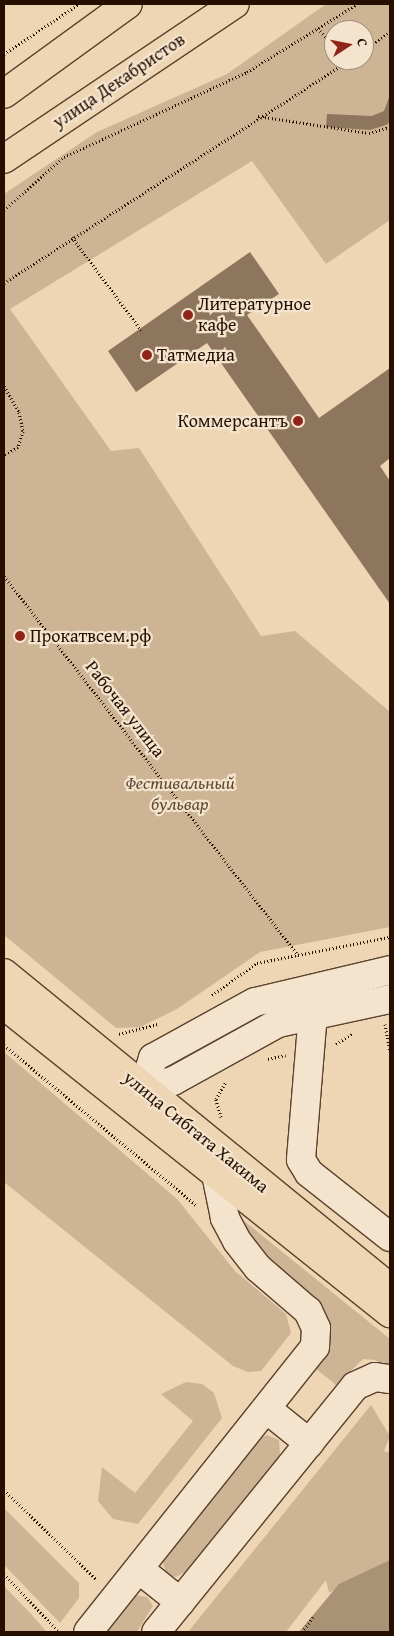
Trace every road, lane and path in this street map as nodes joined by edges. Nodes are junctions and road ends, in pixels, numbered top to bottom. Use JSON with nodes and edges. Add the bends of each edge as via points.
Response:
{"nodes":[{"id":1,"x":78,"y":4,"type":"edge"},
{"id":2,"x":128,"y":4,"type":"edge"},
{"id":3,"x":235,"y":4,"type":"edge"},
{"id":4,"x":357,"y":4,"type":"edge"},
{"id":5,"x":318,"y":28,"type":"junction"},
{"id":6,"x":390,"y":32,"type":"edge"},
{"id":7,"x":324,"y":36,"type":"edge"},
{"id":8,"x":374,"y":43,"type":"edge"},
{"id":9,"x":4,"y":54,"type":"edge"},
{"id":10,"x":331,"y":70,"type":"edge"},
{"id":11,"x":4,"y":94,"type":"edge"},
{"id":12,"x":257,"y":116,"type":"junction"},
{"id":13,"x":390,"y":127,"type":"edge"},
{"id":14,"x":4,"y":159,"type":"edge"},
{"id":15,"x":4,"y":210,"type":"edge"},
{"id":16,"x":72,"y":237,"type":"junction"},
{"id":17,"x":4,"y":283,"type":"edge"},
{"id":18,"x":141,"y":330,"type":"dead end"},
{"id":19,"x":4,"y":386,"type":"edge"},
{"id":20,"x":4,"y":455,"type":"edge"},
{"id":21,"x":4,"y":576,"type":"edge"},
{"id":22,"x":390,"y":937,"type":"edge"},
{"id":23,"x":298,"y":954,"type":"junction"},
{"id":24,"x":390,"y":970,"type":"edge"},
{"id":25,"x":4,"y":973,"type":"edge"},
{"id":26,"x":209,"y":997,"type":"dead end"},
{"id":27,"x":4,"y":1005,"type":"edge"},
{"id":28,"x":388,"y":1012,"type":"edge"},
{"id":29,"x":313,"y":1013,"type":"junction"},
{"id":30,"x":166,"y":1020,"type":"dead end"},
{"id":31,"x":108,"y":1030,"type":"dead end"},
{"id":32,"x":4,"y":1046,"type":"edge"},
{"id":33,"x":390,"y":1051,"type":"edge"},
{"id":34,"x":137,"y":1097,"type":"junction"},
{"id":35,"x":216,"y":1174,"type":"junction"},
{"id":36,"x":199,"y":1209,"type":"dead end"},
{"id":37,"x":390,"y":1237,"type":"edge"},
{"id":38,"x":390,"y":1288,"type":"edge"},
{"id":39,"x":390,"y":1313,"type":"edge"},
{"id":40,"x":390,"y":1380,"type":"edge"},
{"id":41,"x":268,"y":1410,"type":"junction"},
{"id":42,"x":309,"y":1443,"type":"junction"},
{"id":43,"x":4,"y":1490,"type":"edge"},
{"id":44,"x":139,"y":1569,"type":"junction"},
{"id":45,"x":4,"y":1574,"type":"edge"},
{"id":46,"x":115,"y":1599,"type":"junction"},
{"id":47,"x":180,"y":1602,"type":"junction"},
{"id":48,"x":314,"y":1616,"type":"dead end"},
{"id":49,"x":59,"y":1632,"type":"edge"},
{"id":50,"x":88,"y":1632,"type":"edge"},
{"id":51,"x":156,"y":1632,"type":"edge"},
{"id":52,"x":302,"y":1632,"type":"edge"}],
"edges":[{"from":1,"to":9,"type":"path"},
{"from":2,"to":11,"type":"main road"},
{"from":3,"to":14,"type":"main road","name":"улица Декабристов"},
{"from":4,"to":5,"type":"path"},
{"from":5,"to":7,"type":"path"},
{"from":5,"to":15,"type":"path","via":[[247,72],[64,157]]},
{"from":6,"to":8,"type":"path"},
{"from":10,"to":12,"type":"path"},
{"from":12,"to":13,"type":"path","via":[[369,134]]},
{"from":12,"to":16,"type":"path"},
{"from":16,"to":17,"type":"path"},
{"from":16,"to":18,"type":"path"},
{"from":19,"to":20,"type":"path","via":[[19,412],[23,431],[18,446]]},
{"from":21,"to":23,"type":"path","name":"Рабочая улица"},
{"from":22,"to":23,"type":"path"},
{"from":23,"to":26,"type":"path","via":[[252,965]]},
{"from":24,"to":34,"type":"street","via":[[255,1002],[153,1058]]},
{"from":25,"to":34,"type":"main road","name":"улица Сибгата Хакима"},
{"from":27,"to":34,"type":"main road","name":"улица Сибгата Хакима"},
{"from":28,"to":29,"type":"street"},
{"from":28,"to":33,"type":"path"},
{"from":29,"to":34,"type":"street","via":[[269,1026],[173,1081]]},
{"from":29,"to":37,"type":"street","via":[[300,1160],[308,1173]]},
{"from":30,"to":31,"type":"path","via":[[133,1034]]},
{"from":32,"to":36,"type":"path"},
{"from":34,"to":35,"type":"main road","name":"улица Сибгата Хакима"},
{"from":34,"to":38,"type":"main road","name":"улица Сибгата Хакима"},
{"from":35,"to":39,"type":"main road","name":"улица Сибгата Хакима"},
{"from":35,"to":41,"type":"street","via":[[225,1218],[243,1250],[313,1319],[316,1344],[306,1363]]},
{"from":40,"to":42,"type":"street","via":[[369,1378],[347,1396]]},
{"from":41,"to":42,"type":"street"},
{"from":41,"to":44,"type":"street"},
{"from":42,"to":47,"type":"street"},
{"from":43,"to":46,"type":"path"},
{"from":44,"to":46,"type":"street"},
{"from":44,"to":47,"type":"street"},
{"from":45,"to":49,"type":"path"},
{"from":46,"to":50,"type":"street"},
{"from":47,"to":51,"type":"street"},
{"from":48,"to":52,"type":"path"}]}
